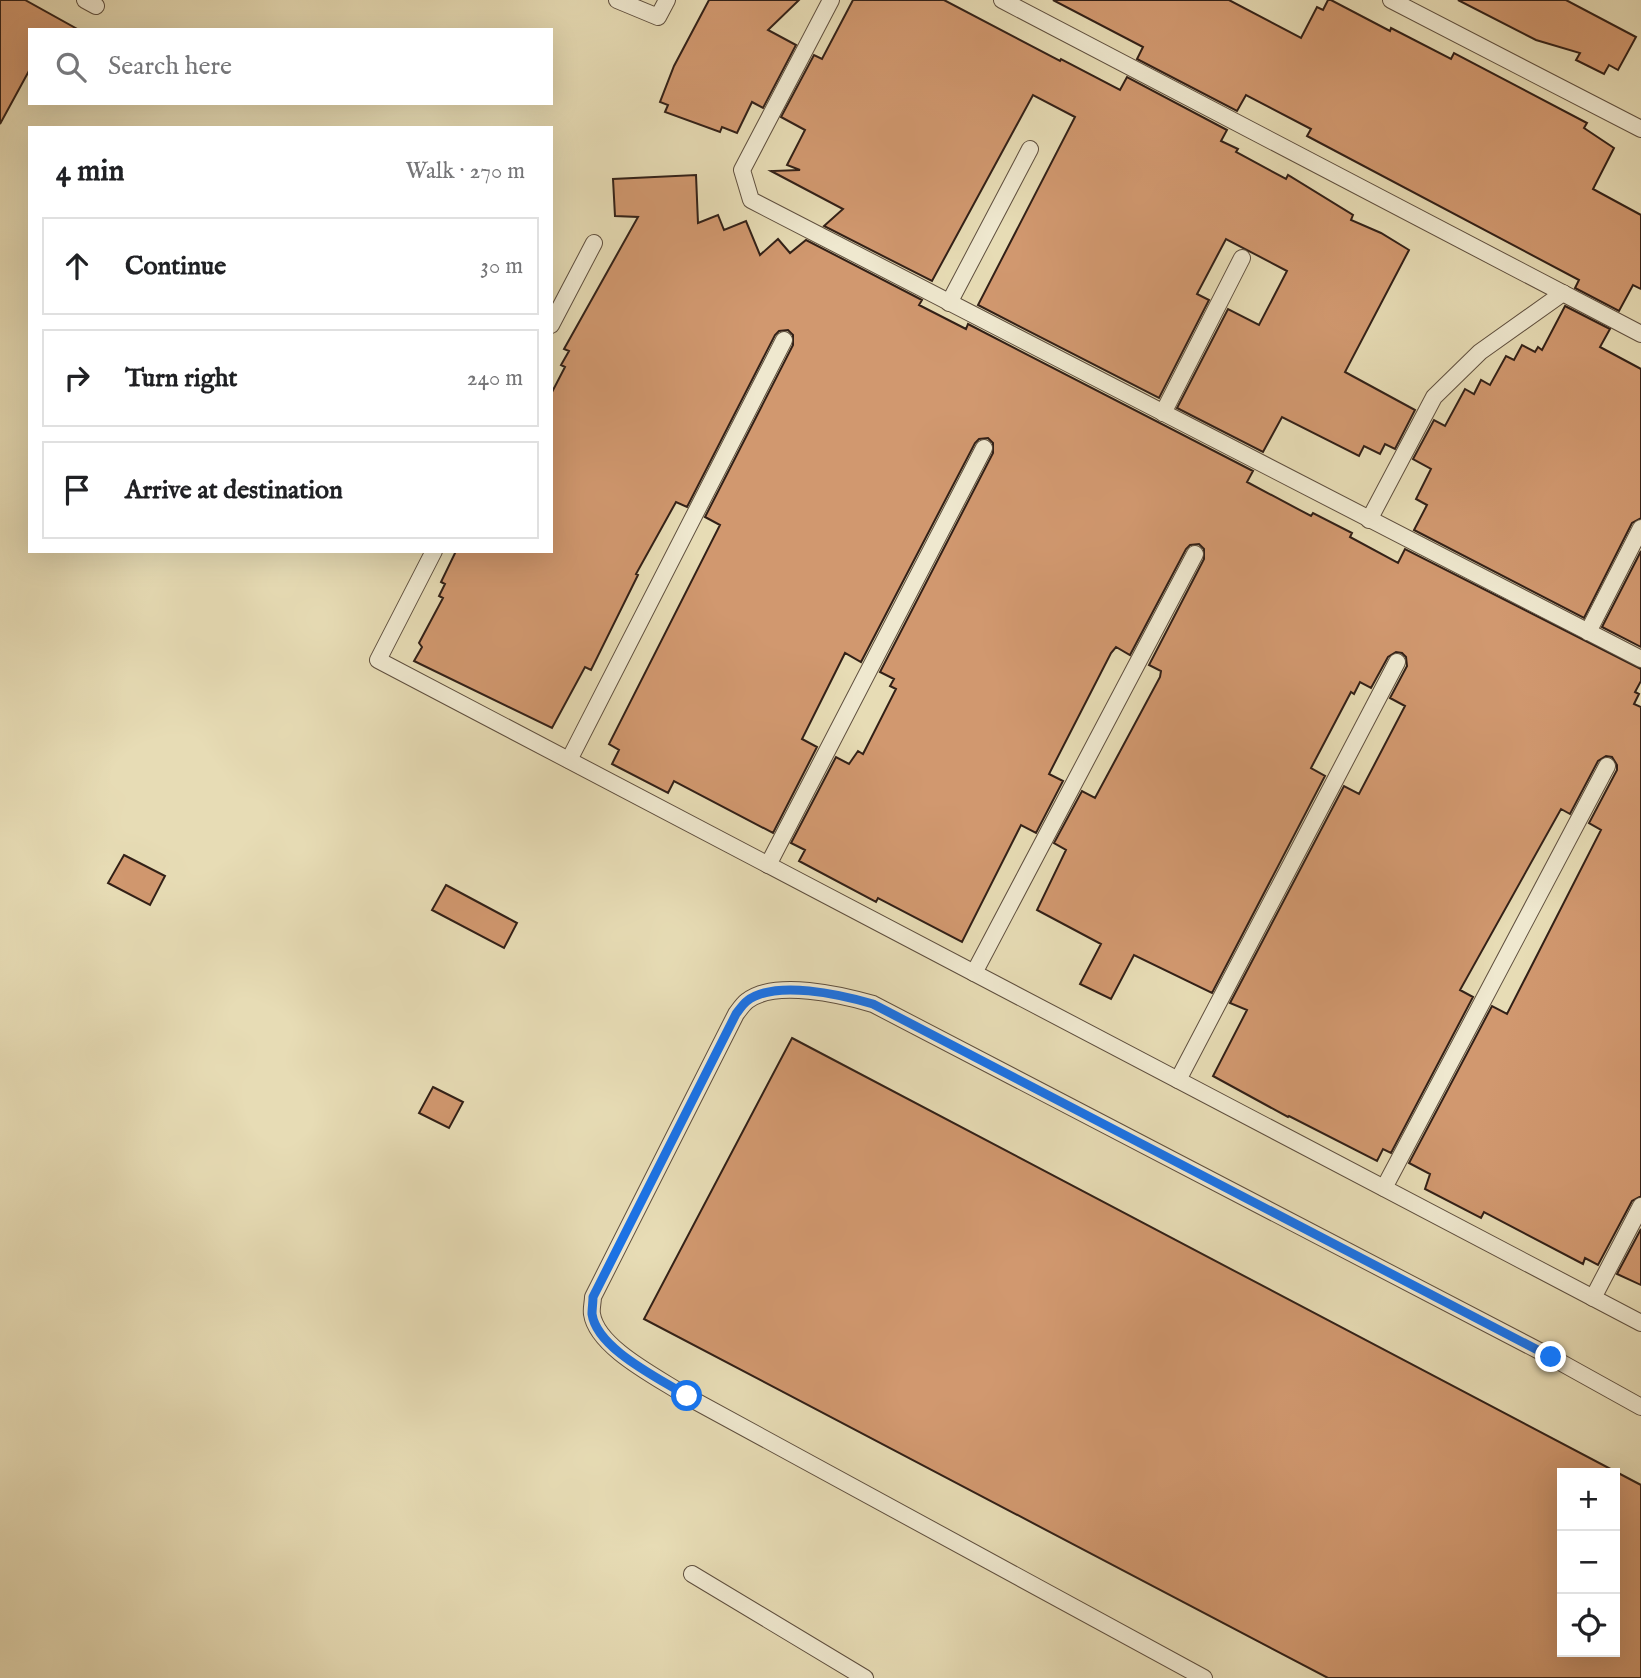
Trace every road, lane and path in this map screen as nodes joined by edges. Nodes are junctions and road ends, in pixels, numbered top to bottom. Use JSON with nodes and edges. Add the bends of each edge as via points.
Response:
{"nodes":[{"id":1,"x":617,"y":0,"type":"edge"},
{"id":2,"x":667,"y":0,"type":"edge"},
{"id":3,"x":831,"y":0,"type":"edge"},
{"id":4,"x":1002,"y":0,"type":"edge"},
{"id":5,"x":1391,"y":0,"type":"edge"},
{"id":6,"x":1641,"y":129,"type":"edge"},
{"id":7,"x":1030,"y":149,"type":"dead end"},
{"id":8,"x":594,"y":243,"type":"dead end"},
{"id":9,"x":1242,"y":258,"type":"dead end"},
{"id":10,"x":1563,"y":293,"type":"junction"},
{"id":11,"x":949,"y":303,"type":"junction"},
{"id":12,"x":553,"y":321,"type":"edge"},
{"id":13,"x":1641,"y":334,"type":"edge"},
{"id":14,"x":784,"y":340,"type":"dead end"},
{"id":15,"x":1163,"y":413,"type":"junction"},
{"id":16,"x":984,"y":448,"type":"dead end"},
{"id":17,"x":1369,"y":520,"type":"junction"},
{"id":18,"x":1641,"y":528,"type":"edge"},
{"id":19,"x":433,"y":553,"type":"edge"},
{"id":20,"x":1195,"y":554,"type":"dead end"},
{"id":21,"x":1588,"y":632,"type":"junction"},
{"id":22,"x":1641,"y":659,"type":"edge"},
{"id":23,"x":1397,"y":662,"type":"dead end"},
{"id":24,"x":569,"y":760,"type":"junction"},
{"id":25,"x":1607,"y":766,"type":"dead end"},
{"id":26,"x":768,"y":865,"type":"junction"},
{"id":27,"x":974,"y":973,"type":"junction"},
{"id":28,"x":1178,"y":1080,"type":"junction"},
{"id":29,"x":1384,"y":1188,"type":"junction"},
{"id":30,"x":1641,"y":1206,"type":"edge"},
{"id":31,"x":1593,"y":1298,"type":"junction"},
{"id":32,"x":1641,"y":1323,"type":"edge"},
{"id":33,"x":1641,"y":1407,"type":"edge"},
{"id":34,"x":692,"y":1574,"type":"dead end"},
{"id":35,"x":865,"y":1678,"type":"edge"},
{"id":36,"x":1204,"y":1678,"type":"edge"}],
"edges":[{"from":1,"to":2,"type":"lane","via":[[658,17]]},
{"from":3,"to":11,"type":"lane","via":[[742,170],[751,200]]},
{"from":4,"to":10,"type":"lane"},
{"from":5,"to":6,"type":"lane"},
{"from":7,"to":11,"type":"lane"},
{"from":8,"to":12,"type":"lane"},
{"from":9,"to":15,"type":"lane"},
{"from":10,"to":13,"type":"lane"},
{"from":10,"to":17,"type":"lane","via":[[1480,352],[1434,397]]},
{"from":11,"to":15,"type":"lane"},
{"from":14,"to":24,"type":"lane"},
{"from":15,"to":17,"type":"lane"},
{"from":16,"to":26,"type":"lane"},
{"from":17,"to":21,"type":"lane"},
{"from":18,"to":21,"type":"lane"},
{"from":19,"to":24,"type":"lane","via":[[378,660]]},
{"from":20,"to":27,"type":"lane"},
{"from":21,"to":22,"type":"lane"},
{"from":23,"to":28,"type":"lane"},
{"from":24,"to":26,"type":"lane"},
{"from":25,"to":29,"type":"lane"},
{"from":26,"to":27,"type":"lane"},
{"from":27,"to":28,"type":"lane"},
{"from":28,"to":29,"type":"lane"},
{"from":29,"to":31,"type":"lane"},
{"from":30,"to":31,"type":"lane"},
{"from":31,"to":32,"type":"lane"},
{"from":33,"to":36,"type":"lane","via":[[873,1004],[801,990],[749,999],[736,1014],[593,1297],[592,1315],[599,1331],[618,1352],[687,1396]]},
{"from":34,"to":35,"type":"lane"}]}
